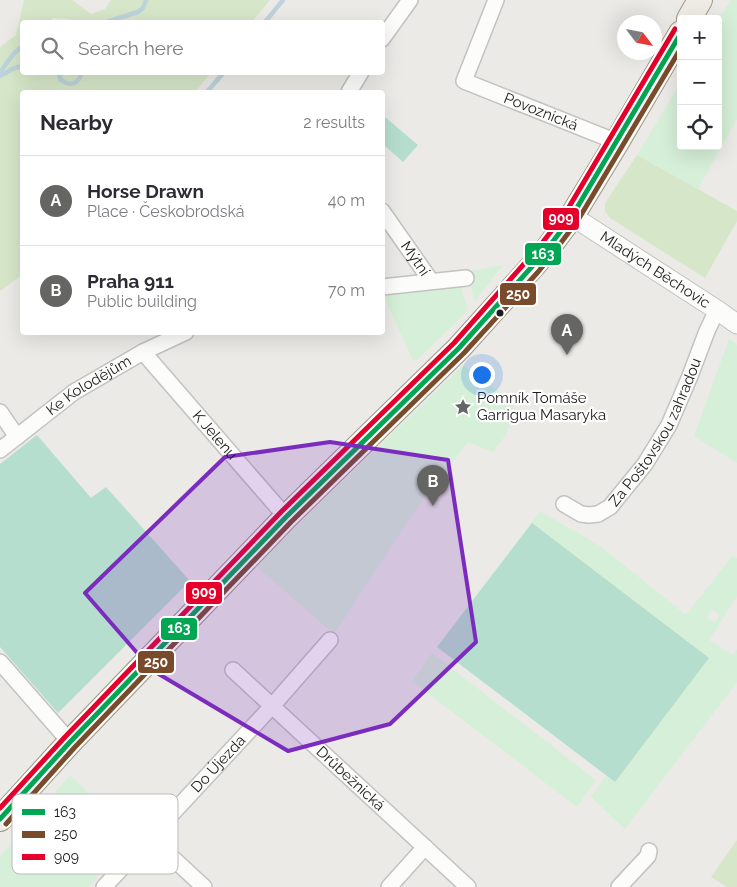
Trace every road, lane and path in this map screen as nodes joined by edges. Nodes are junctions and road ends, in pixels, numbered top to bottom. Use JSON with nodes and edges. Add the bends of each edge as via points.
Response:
{"nodes":[{"id":1,"x":410,"y":0,"type":"edge"},
{"id":2,"x":496,"y":0,"type":"edge"},
{"id":3,"x":700,"y":0,"type":"edge"},
{"id":4,"x":691,"y":15,"type":"edge"},
{"id":5,"x":385,"y":35,"type":"edge"},
{"id":6,"x":677,"y":40,"type":"edge"},
{"id":7,"x":359,"y":75,"type":"edge"},
{"id":8,"x":350,"y":90,"type":"edge"},
{"id":9,"x":617,"y":142,"type":"junction"},
{"id":10,"x":385,"y":215,"type":"edge"},
{"id":11,"x":572,"y":216,"type":"junction"},
{"id":12,"x":466,"y":278,"type":"dead end"},
{"id":13,"x":431,"y":281,"type":"junction"},
{"id":14,"x":385,"y":287,"type":"edge"},
{"id":15,"x":717,"y":310,"type":"junction"},
{"id":16,"x":737,"y":324,"type":"edge"},
{"id":17,"x":180,"y":335,"type":"edge"},
{"id":18,"x":143,"y":352,"type":"junction"},
{"id":19,"x":0,"y":412,"type":"edge"},
{"id":20,"x":16,"y":437,"type":"junction"},
{"id":21,"x":0,"y":450,"type":"edge"},
{"id":22,"x":564,"y":504,"type":"dead end"},
{"id":23,"x":286,"y":517,"type":"junction"},
{"id":24,"x":330,"y":640,"type":"dead end"},
{"id":25,"x":0,"y":662,"type":"edge"},
{"id":26,"x":233,"y":670,"type":"dead end"},
{"id":27,"x":273,"y":705,"type":"junction"},
{"id":28,"x":70,"y":742,"type":"junction"},
{"id":29,"x":23,"y":794,"type":"edge"},
{"id":30,"x":12,"y":806,"type":"edge"},
{"id":31,"x":178,"y":807,"type":"edge"},
{"id":32,"x":0,"y":819,"type":"edge"},
{"id":33,"x":425,"y":847,"type":"junction"},
{"id":34,"x":650,"y":854,"type":"dead end"},
{"id":35,"x":178,"y":863,"type":"edge"},
{"id":36,"x":116,"y":874,"type":"edge"},
{"id":37,"x":104,"y":887,"type":"edge"},
{"id":38,"x":204,"y":887,"type":"edge"},
{"id":39,"x":389,"y":887,"type":"edge"},
{"id":40,"x":468,"y":887,"type":"edge"},
{"id":41,"x":619,"y":887,"type":"edge"}],
"edges":[{"from":1,"to":5,"type":"street"},
{"from":2,"to":9,"type":"street","name":"Povoznická","via":[[464,81]]},
{"from":3,"to":4,"type":"main road"},
{"from":6,"to":9,"type":"main road"},
{"from":7,"to":8,"type":"street"},
{"from":9,"to":11,"type":"main road"},
{"from":10,"to":13,"type":"street","name":"Mýtní"},
{"from":11,"to":15,"type":"street","name":"Mladých Běchovic"},
{"from":11,"to":23,"type":"main road","via":[[532,268],[459,348]]},
{"from":12,"to":13,"type":"street"},
{"from":13,"to":14,"type":"street"},
{"from":15,"to":16,"type":"street","name":"Mladých Běchovic"},
{"from":15,"to":22,"type":"street","name":"Za Poštovskou zahradou","via":[[669,425],[617,499],[610,507],[590,515],[581,514]]},
{"from":17,"to":18,"type":"street","name":"Ke Kolodějům"},
{"from":18,"to":20,"type":"street","name":"Ke Kolodějům","via":[[74,392]]},
{"from":18,"to":23,"type":"street","name":"K Jelenu"},
{"from":19,"to":20,"type":"street"},
{"from":20,"to":21,"type":"street","name":"Ke Kolodějům"},
{"from":23,"to":28,"type":"main road"},
{"from":24,"to":27,"type":"street","name":"Do Újezda"},
{"from":25,"to":28,"type":"street"},
{"from":26,"to":27,"type":"street","name":"Drůbežnická"},
{"from":27,"to":31,"type":"street","name":"Do Újezda"},
{"from":27,"to":33,"type":"street","name":"Drůbežnická"},
{"from":28,"to":29,"type":"main road"},
{"from":30,"to":32,"type":"main road"},
{"from":33,"to":39,"type":"street"},
{"from":33,"to":40,"type":"street","name":"Drůbežnická"},
{"from":34,"to":41,"type":"street"},
{"from":35,"to":38,"type":"street"},
{"from":36,"to":37,"type":"street","name":"Do Újezda"}]}
